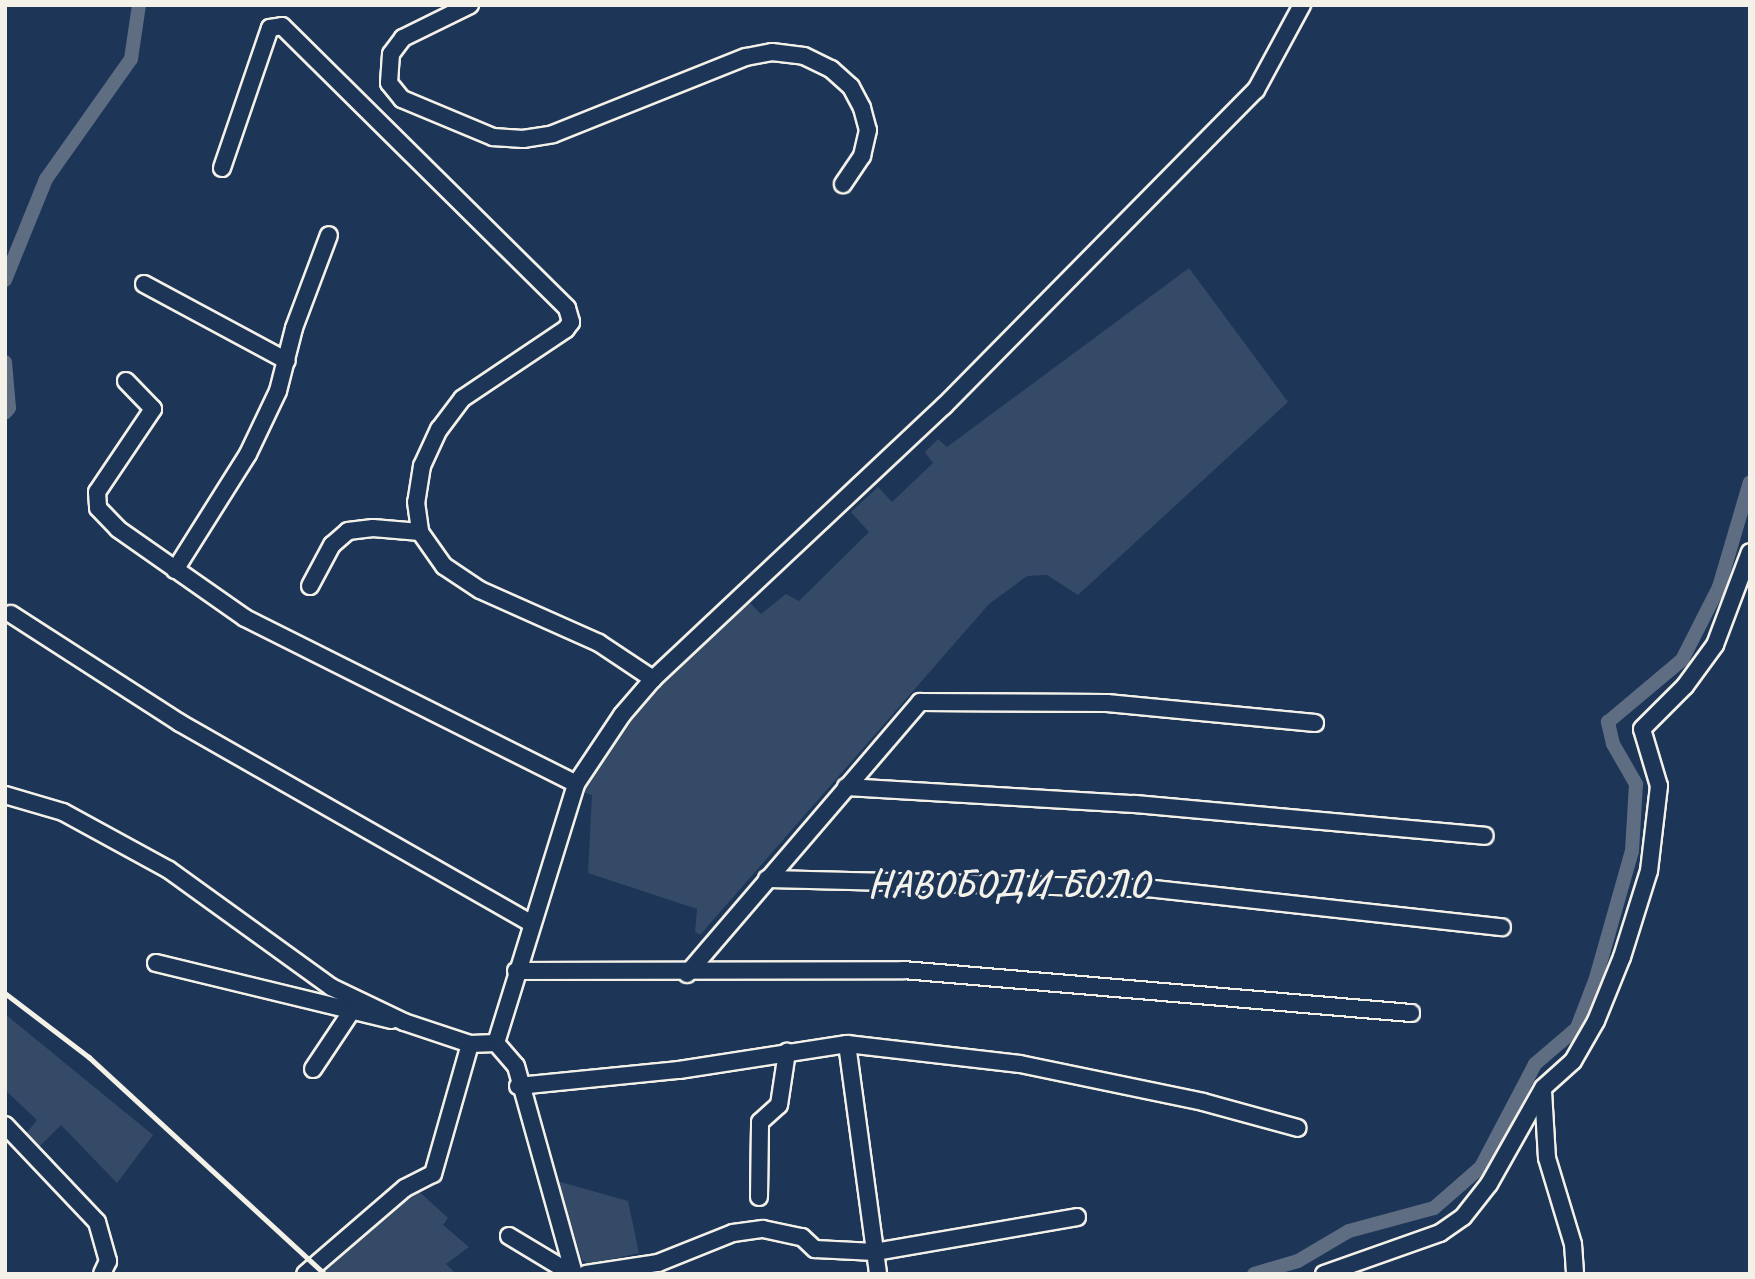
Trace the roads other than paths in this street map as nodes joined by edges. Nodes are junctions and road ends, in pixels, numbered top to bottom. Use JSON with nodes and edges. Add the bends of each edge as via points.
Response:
{"nodes":[{"id":1,"x":470,"y":5,"type":"edge"},
{"id":2,"x":1302,"y":5,"type":"edge"},
{"id":3,"x":222,"y":168,"type":"dead end"},
{"id":4,"x":843,"y":184,"type":"dead end"},
{"id":5,"x":329,"y":235,"type":"dead end"},
{"id":6,"x":144,"y":284,"type":"dead end"},
{"id":7,"x":286,"y":361,"type":"junction"},
{"id":8,"x":126,"y":381,"type":"dead end"},
{"id":9,"x":420,"y":532,"type":"junction"},
{"id":10,"x":1750,"y":552,"type":"edge"},
{"id":11,"x":175,"y":570,"type":"junction"},
{"id":12,"x":310,"y":586,"type":"dead end"},
{"id":13,"x":11,"y":614,"type":"dead end"},
{"id":14,"x":653,"y":679,"type":"junction"},
{"id":15,"x":1315,"y":723,"type":"dead end"},
{"id":16,"x":576,"y":784,"type":"junction"},
{"id":17,"x":846,"y":787,"type":"junction"},
{"id":18,"x":5,"y":795,"type":"edge"},
{"id":19,"x":1485,"y":836,"type":"dead end"},
{"id":20,"x":767,"y":879,"type":"junction"},
{"id":21,"x":531,"y":923,"type":"junction"},
{"id":22,"x":1502,"y":927,"type":"dead end"},
{"id":23,"x":156,"y":963,"type":"dead end"},
{"id":24,"x":516,"y":971,"type":"junction"},
{"id":25,"x":687,"y":974,"type":"junction"},
{"id":26,"x":351,"y":1012,"type":"junction"},
{"id":27,"x":1411,"y":1013,"type":"dead end"},
{"id":28,"x":404,"y":1022,"type":"junction"},
{"id":29,"x":496,"y":1043,"type":"junction"},
{"id":30,"x":470,"y":1044,"type":"junction"},
{"id":31,"x":847,"y":1044,"type":"junction"},
{"id":32,"x":787,"y":1052,"type":"junction"},
{"id":33,"x":313,"y":1069,"type":"dead end"},
{"id":34,"x":518,"y":1086,"type":"junction"},
{"id":35,"x":1543,"y":1088,"type":"junction"},
{"id":36,"x":5,"y":1125,"type":"edge"},
{"id":37,"x":1298,"y":1128,"type":"dead end"},
{"id":38,"x":759,"y":1197,"type":"dead end"},
{"id":39,"x":1077,"y":1217,"type":"dead end"},
{"id":40,"x":509,"y":1236,"type":"dead end"},
{"id":41,"x":875,"y":1252,"type":"junction"},
{"id":42,"x":108,"y":1271,"type":"edge"},
{"id":43,"x":305,"y":1274,"type":"edge"},
{"id":44,"x":573,"y":1274,"type":"edge"},
{"id":45,"x":586,"y":1274,"type":"edge"},
{"id":46,"x":878,"y":1274,"type":"edge"},
{"id":47,"x":1324,"y":1274,"type":"edge"},
{"id":48,"x":1575,"y":1274,"type":"edge"}],
"edges":[{"from":1,"to":4,"type":"street","via":[[403,38],[391,54],[389,83],[402,99],[480,133],[523,139],[553,134],[746,57],[772,52],[804,56],[831,69],[851,87],[862,108],[867,130],[862,156]]},
{"from":2,"to":14,"type":"street","via":[[1256,90],[944,406]]},
{"from":3,"to":9,"type":"street","via":[[270,28],[282,26],[567,308],[571,322],[566,329],[462,398],[439,429],[422,466],[416,502]]},
{"from":5,"to":7,"type":"street"},
{"from":6,"to":7,"type":"street"},
{"from":7,"to":11,"type":"street","via":[[278,391],[248,454]]},
{"from":8,"to":11,"type":"street","via":[[153,409],[100,481],[96,501],[118,529]]},
{"from":9,"to":12,"type":"street","via":[[348,531],[326,554]]},
{"from":9,"to":14,"type":"street","via":[[444,566],[480,590],[598,643]]},
{"from":10,"to":35,"type":"street","via":[[1715,645],[1685,686],[1642,729],[1659,786],[1649,871],[1596,1021],[1573,1061]]},
{"from":11,"to":16,"type":"street","via":[[245,618]]},
{"from":13,"to":21,"type":"street","via":[[180,723]]},
{"from":14,"to":16,"type":"street"},
{"from":15,"to":17,"type":"street","via":[[1107,703],[920,702]]},
{"from":16,"to":21,"type":"street"},
{"from":17,"to":19,"type":"street","via":[[1136,804]]},
{"from":17,"to":20,"type":"street"},
{"from":18,"to":28,"type":"street","via":[[63,812],[105,833],[169,870],[331,987]]},
{"from":20,"to":22,"type":"street","via":[[1146,888]]},
{"from":20,"to":25,"type":"street"},
{"from":21,"to":24,"type":"street"},
{"from":23,"to":26,"type":"street"},
{"from":24,"to":25,"type":"street"},
{"from":24,"to":29,"type":"street"},
{"from":25,"to":27,"type":"street","via":[[903,970]]},
{"from":26,"to":28,"type":"street"},
{"from":26,"to":33,"type":"street"},
{"from":28,"to":30,"type":"street"},
{"from":29,"to":30,"type":"street"},
{"from":29,"to":34,"type":"street","via":[[516,1066]]},
{"from":30,"to":43,"type":"street","via":[[433,1174],[405,1188]]},
{"from":31,"to":32,"type":"street"},
{"from":31,"to":37,"type":"street","via":[[1020,1064],[1203,1102]]},
{"from":31,"to":41,"type":"street"},
{"from":32,"to":34,"type":"street","via":[[679,1070]]},
{"from":32,"to":38,"type":"street","via":[[779,1105],[760,1122]]},
{"from":34,"to":44,"type":"street","via":[[547,1167]]},
{"from":35,"to":47,"type":"street","via":[[1496,1173],[1463,1217],[1440,1233]]},
{"from":35,"to":48,"type":"street","via":[[1548,1158],[1573,1244]]},
{"from":36,"to":42,"type":"street","via":[[97,1222]]},
{"from":39,"to":41,"type":"street"},
{"from":40,"to":44,"type":"street"},
{"from":41,"to":45,"type":"street","via":[[815,1249],[802,1237],[763,1229],[733,1233],[658,1263]]},
{"from":41,"to":46,"type":"street"}]}
